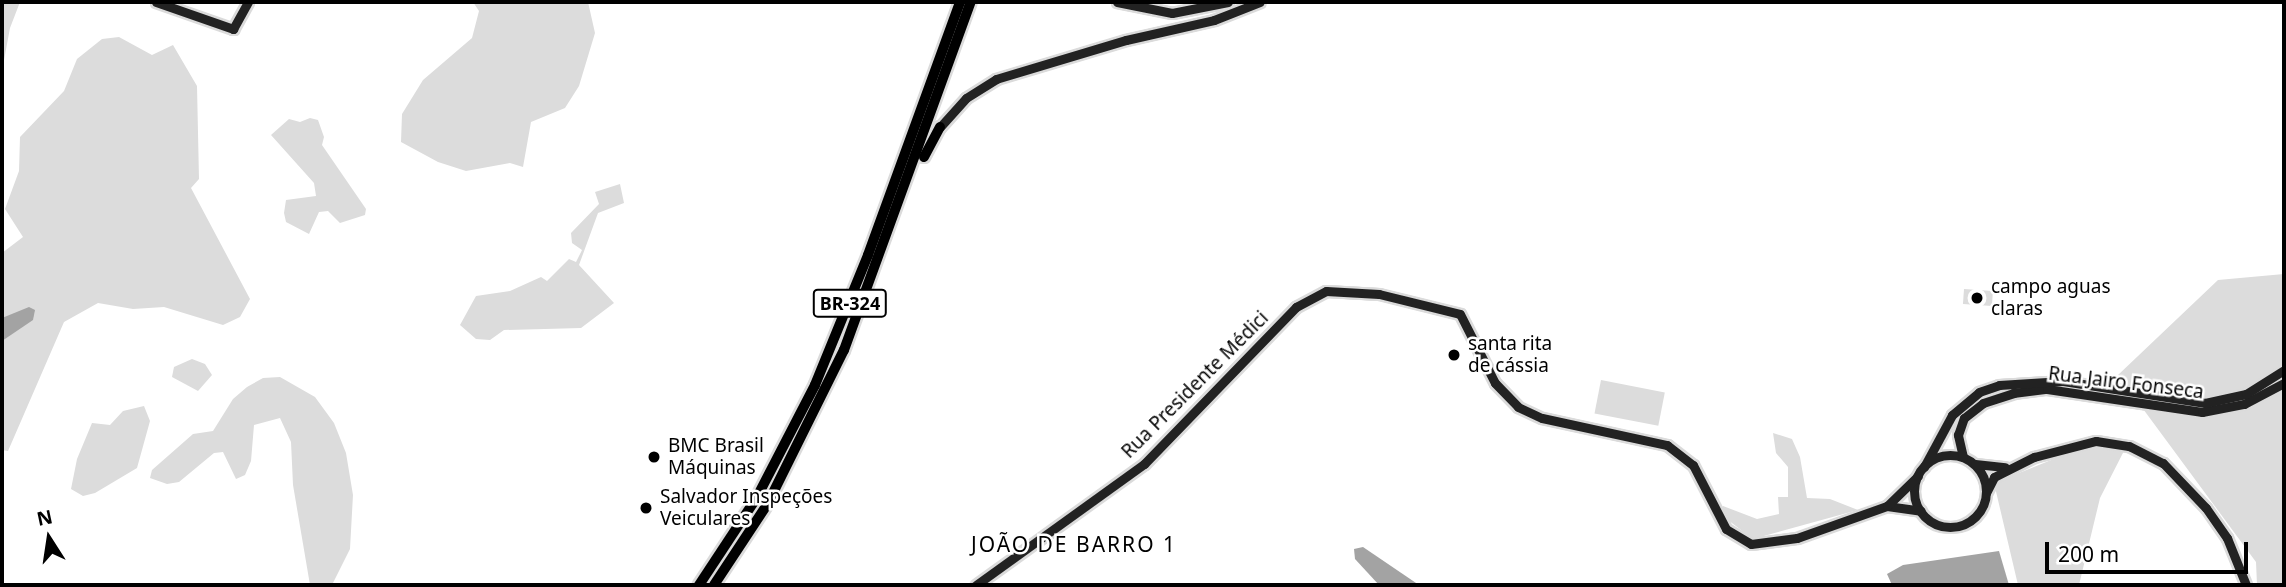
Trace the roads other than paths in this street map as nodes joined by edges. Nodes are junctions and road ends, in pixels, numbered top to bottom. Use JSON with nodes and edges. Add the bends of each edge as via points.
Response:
{"nodes":[{"id":1,"x":156,"y":2,"type":"edge"},
{"id":2,"x":248,"y":2,"type":"edge"},
{"id":3,"x":960,"y":2,"type":"edge"},
{"id":4,"x":971,"y":2,"type":"edge"},
{"id":5,"x":1116,"y":2,"type":"edge"},
{"id":6,"x":1228,"y":2,"type":"edge"},
{"id":7,"x":1260,"y":2,"type":"edge"},
{"id":8,"x":940,"y":127,"type":"joint"},
{"id":9,"x":870,"y":285,"type":"junction"},
{"id":10,"x":2284,"y":370,"type":"edge"},
{"id":11,"x":2284,"y":383,"type":"edge"},
{"id":12,"x":1963,"y":457,"type":"junction"},
{"id":13,"x":1974,"y":464,"type":"junction"},
{"id":14,"x":2011,"y":466,"type":"junction"},
{"id":15,"x":1924,"y":467,"type":"junction"},
{"id":16,"x":1918,"y":476,"type":"junction"},
{"id":17,"x":1986,"y":493,"type":"junction"},
{"id":18,"x":1887,"y":506,"type":"junction"},
{"id":19,"x":1920,"y":511,"type":"junction"},
{"id":20,"x":976,"y":584,"type":"edge"},
{"id":21,"x":699,"y":585,"type":"edge"},
{"id":22,"x":714,"y":585,"type":"edge"},
{"id":23,"x":2246,"y":585,"type":"edge"}],
"edges":[{"from":1,"to":2,"type":"main road","via":[[233,29]]},
{"from":3,"to":21,"type":"highway","number":"BR-324","via":[[868,256],[819,375],[757,497]]},
{"from":4,"to":9,"type":"highway","number":"BR-324"},
{"from":5,"to":6,"type":"main road","via":[[1172,13]]},
{"from":7,"to":8,"type":"main road","via":[[996,79],[966,98]]},
{"from":8,"to":9,"type":"highway","via":[[927,148],[882,270]]},
{"from":9,"to":22,"type":"highway","number":"BR-324","via":[[796,452]]},
{"from":10,"to":15,"type":"main road","name":"Rua Jairo Fonseca","via":[[2246,394],[2205,403],[2060,380],[1999,385],[1975,395],[1952,415]]},
{"from":11,"to":12,"type":"main road","name":"Rua Jairo Fonseca","via":[[2256,400],[2202,412],[2047,389],[2013,393],[1983,403],[1964,418],[1957,441]]},
{"from":12,"to":13,"type":"main road"},
{"from":12,"to":15,"type":"main road","via":[[1942,456]]},
{"from":13,"to":14,"type":"main road"},
{"from":13,"to":17,"type":"main road","via":[[1986,482]]},
{"from":14,"to":17,"type":"main road","via":[[1993,478]]},
{"from":14,"to":23,"type":"main road","via":[[2091,441],[2135,448],[2163,463],[2206,508],[2231,545]]},
{"from":15,"to":16,"type":"main road"},
{"from":16,"to":18,"type":"main road"},
{"from":16,"to":19,"type":"main road","via":[[1914,494]]},
{"from":17,"to":19,"type":"main road","via":[[1980,512],[1955,527],[1936,524]]},
{"from":18,"to":19,"type":"main road"},
{"from":18,"to":20,"type":"main road","name":"Rua Presidente Médici","via":[[1776,543],[1745,541],[1720,522],[1693,465],[1667,445],[1542,418],[1518,407],[1495,383],[1460,314],[1343,289],[1312,296],[1144,464]]}]}
